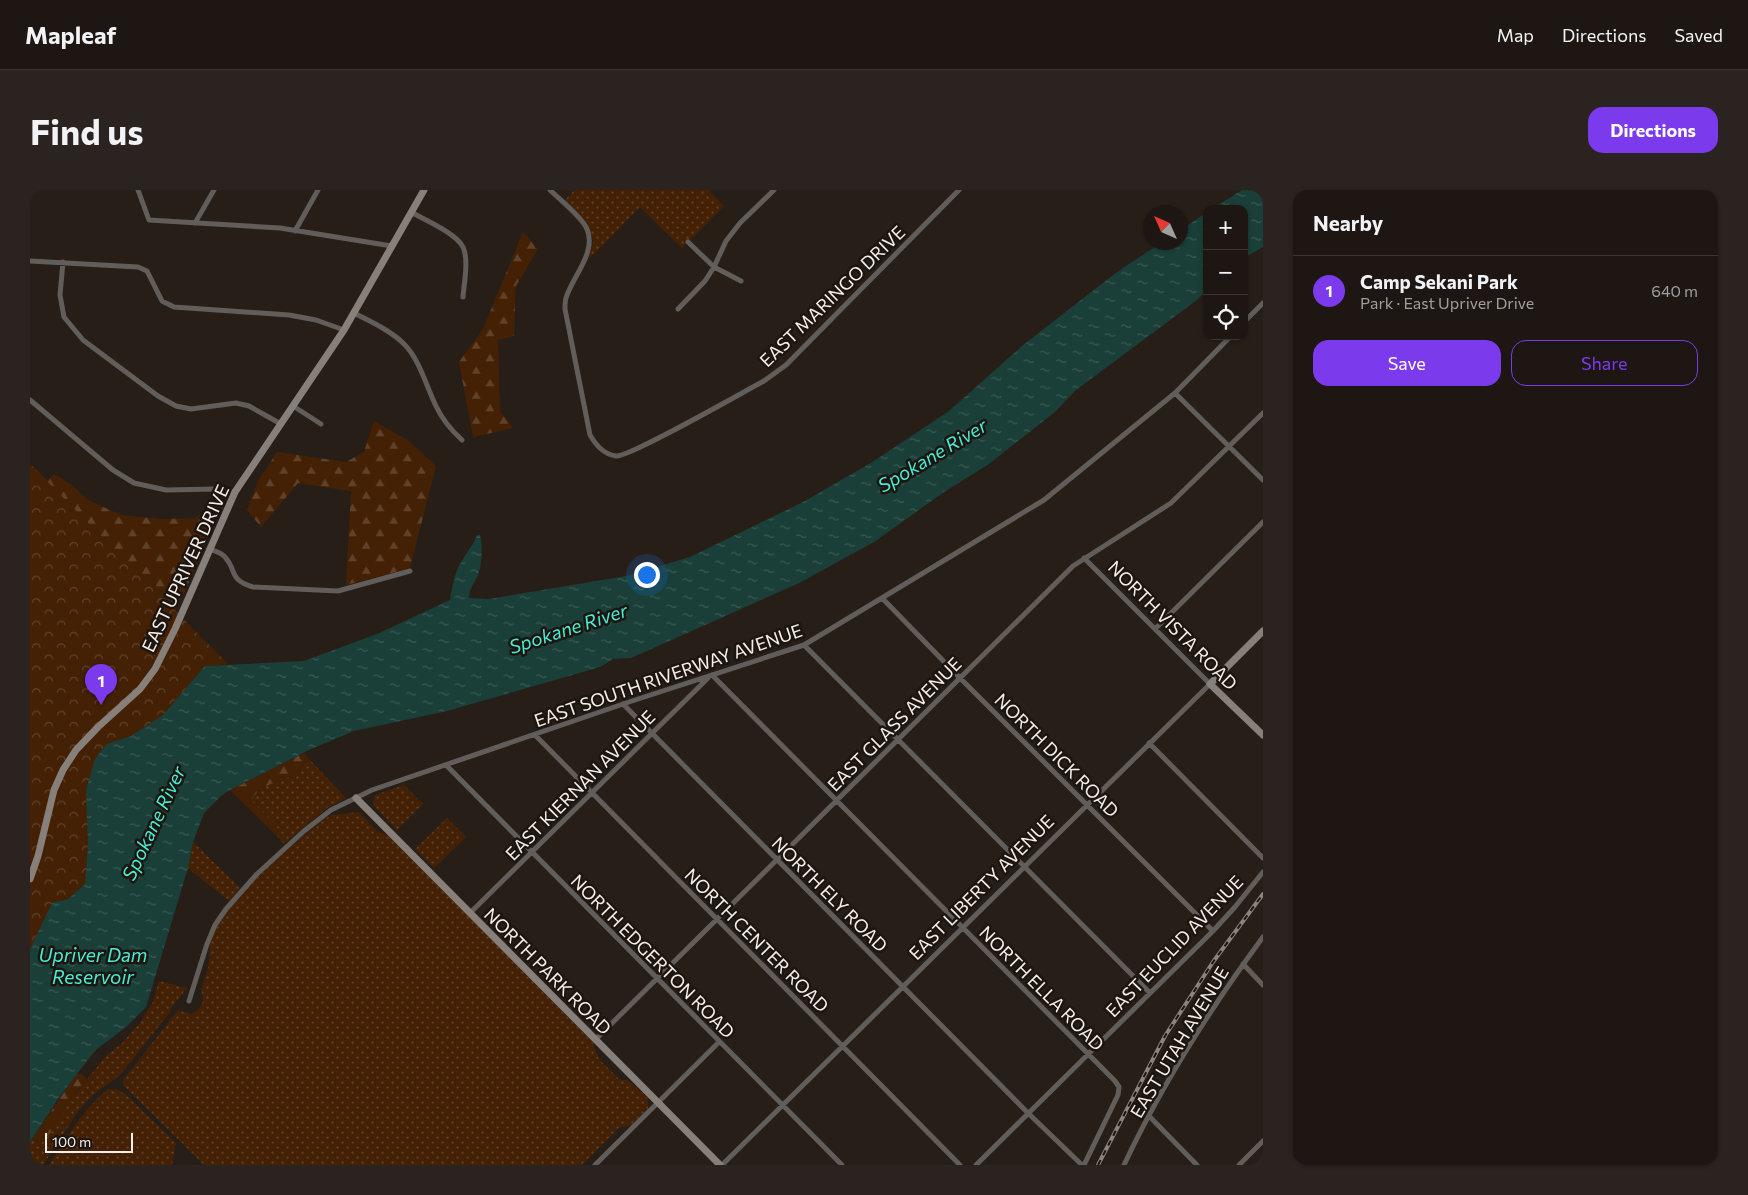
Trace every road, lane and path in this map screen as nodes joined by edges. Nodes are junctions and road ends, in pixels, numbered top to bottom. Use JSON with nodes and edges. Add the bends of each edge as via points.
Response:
{"nodes":[{"id":1,"x":138,"y":190,"type":"edge"},
{"id":2,"x":214,"y":190,"type":"edge"},
{"id":3,"x":318,"y":190,"type":"edge"},
{"id":4,"x":424,"y":190,"type":"edge"},
{"id":5,"x":550,"y":190,"type":"edge"},
{"id":6,"x":774,"y":190,"type":"edge"},
{"id":7,"x":959,"y":190,"type":"edge"},
{"id":8,"x":411,"y":212,"type":"junction"},
{"id":9,"x":195,"y":223,"type":"junction"},
{"id":10,"x":295,"y":231,"type":"junction"},
{"id":11,"x":688,"y":242,"type":"dead end"},
{"id":12,"x":392,"y":246,"type":"junction"},
{"id":13,"x":30,"y":261,"type":"edge"},
{"id":14,"x":63,"y":262,"type":"junction"},
{"id":15,"x":714,"y":267,"type":"junction"},
{"id":16,"x":741,"y":281,"type":"dead end"},
{"id":17,"x":463,"y":297,"type":"dead end"},
{"id":18,"x":1263,"y":303,"type":"edge"},
{"id":19,"x":678,"y":309,"type":"dead end"},
{"id":20,"x":354,"y":313,"type":"junction"},
{"id":21,"x":1248,"y":318,"type":"edge"},
{"id":22,"x":344,"y":330,"type":"junction"},
{"id":23,"x":1227,"y":340,"type":"edge"},
{"id":24,"x":1175,"y":393,"type":"junction"},
{"id":25,"x":30,"y":400,"type":"edge"},
{"id":26,"x":293,"y":406,"type":"junction"},
{"id":27,"x":1263,"y":413,"type":"edge"},
{"id":28,"x":280,"y":424,"type":"junction"},
{"id":29,"x":321,"y":424,"type":"dead end"},
{"id":30,"x":462,"y":440,"type":"dead end"},
{"id":31,"x":1229,"y":447,"type":"junction"},
{"id":32,"x":1263,"y":480,"type":"edge"},
{"id":33,"x":235,"y":492,"type":"junction"},
{"id":34,"x":1263,"y":522,"type":"edge"},
{"id":35,"x":209,"y":549,"type":"junction"},
{"id":36,"x":1084,"y":558,"type":"junction"},
{"id":37,"x":410,"y":571,"type":"dead end"},
{"id":38,"x":882,"y":598,"type":"junction"},
{"id":39,"x":1155,"y":629,"type":"junction"},
{"id":40,"x":1263,"y":632,"type":"edge"},
{"id":41,"x":804,"y":645,"type":"junction"},
{"id":42,"x":710,"y":676,"type":"junction"},
{"id":43,"x":960,"y":678,"type":"junction"},
{"id":44,"x":1210,"y":684,"type":"junction"},
{"id":45,"x":623,"y":704,"type":"junction"},
{"id":46,"x":651,"y":734,"type":"junction"},
{"id":47,"x":1263,"y":734,"type":"edge"},
{"id":48,"x":535,"y":735,"type":"junction"},
{"id":49,"x":898,"y":740,"type":"junction"},
{"id":50,"x":1150,"y":743,"type":"junction"},
{"id":51,"x":446,"y":765,"type":"junction"},
{"id":52,"x":592,"y":793,"type":"junction"},
{"id":53,"x":356,"y":798,"type":"junction"},
{"id":54,"x":836,"y":800,"type":"junction"},
{"id":55,"x":1086,"y":804,"type":"junction"},
{"id":56,"x":531,"y":852,"type":"junction"},
{"id":57,"x":1263,"y":858,"type":"edge"},
{"id":58,"x":777,"y":860,"type":"junction"},
{"id":59,"x":1024,"y":866,"type":"junction"},
{"id":60,"x":1263,"y":872,"type":"edge"},
{"id":61,"x":30,"y":879,"type":"edge"},
{"id":62,"x":470,"y":913,"type":"junction"},
{"id":63,"x":717,"y":919,"type":"junction"},
{"id":64,"x":962,"y":927,"type":"junction"},
{"id":65,"x":1213,"y":931,"type":"junction"},
{"id":66,"x":1263,"y":937,"type":"edge"},
{"id":67,"x":1243,"y":964,"type":"junction"},
{"id":68,"x":657,"y":978,"type":"junction"},
{"id":69,"x":1263,"y":985,"type":"edge"},
{"id":70,"x":902,"y":986,"type":"junction"},
{"id":71,"x":1150,"y":993,"type":"junction"},
{"id":72,"x":189,"y":1001,"type":"dead end"},
{"id":73,"x":595,"y":1040,"type":"junction"},
{"id":74,"x":720,"y":1042,"type":"junction"},
{"id":75,"x":842,"y":1046,"type":"junction"},
{"id":76,"x":1088,"y":1054,"type":"junction"},
{"id":77,"x":658,"y":1103,"type":"junction"},
{"id":78,"x":782,"y":1105,"type":"junction"},
{"id":79,"x":1028,"y":1113,"type":"junction"},
{"id":80,"x":1150,"y":1116,"type":"junction"},
{"id":81,"x":1263,"y":1141,"type":"edge"},
{"id":82,"x":595,"y":1165,"type":"edge"},
{"id":83,"x":721,"y":1165,"type":"edge"},
{"id":84,"x":842,"y":1165,"type":"edge"},
{"id":85,"x":960,"y":1165,"type":"edge"},
{"id":86,"x":976,"y":1165,"type":"edge"},
{"id":87,"x":1083,"y":1165,"type":"edge"},
{"id":88,"x":1124,"y":1165,"type":"edge"},
{"id":89,"x":1197,"y":1165,"type":"edge"},
{"id":90,"x":1239,"y":1165,"type":"edge"}],
"edges":[{"from":1,"to":9,"type":"street","via":[[149,220]]},
{"from":2,"to":9,"type":"street"},
{"from":3,"to":10,"type":"street"},
{"from":4,"to":8,"type":"main road","name":"EAST UPRIVER DRIVE"},
{"from":5,"to":7,"type":"street","name":"EAST MARINGO DRIVE","via":[[587,230],[589,245],[565,309],[590,435],[596,445],[618,456],[632,452],[765,380],[786,365]]},
{"from":6,"to":15,"type":"street","via":[[740,223],[726,241]]},
{"from":8,"to":12,"type":"main road","name":"EAST UPRIVER DRIVE"},
{"from":8,"to":17,"type":"street","via":[[451,234],[462,246],[465,260]]},
{"from":9,"to":10,"type":"street"},
{"from":10,"to":12,"type":"street"},
{"from":11,"to":15,"type":"street"},
{"from":12,"to":20,"type":"main road","name":"EAST UPRIVER DRIVE"},
{"from":13,"to":14,"type":"street"},
{"from":14,"to":22,"type":"street","via":[[138,267],[147,271],[162,301],[174,307],[288,314]]},
{"from":14,"to":28,"type":"street","via":[[60,296],[64,317],[83,340],[158,396],[176,406],[191,409],[236,403],[249,406]]},
{"from":15,"to":16,"type":"street"},
{"from":15,"to":19,"type":"street"},
{"from":18,"to":21,"type":"street"},
{"from":20,"to":22,"type":"main road","name":"EAST UPRIVER DRIVE"},
{"from":20,"to":30,"type":"street","via":[[404,344],[414,357],[436,407],[450,429]]},
{"from":22,"to":26,"type":"main road","name":"EAST UPRIVER DRIVE"},
{"from":23,"to":24,"type":"street","name":"EAST SOUTH RIVERWAY AVENUE"},
{"from":24,"to":31,"type":"street"},
{"from":24,"to":38,"type":"street","name":"EAST SOUTH RIVERWAY AVENUE","via":[[1044,500]]},
{"from":25,"to":33,"type":"street","via":[[113,470],[134,483],[166,490]]},
{"from":26,"to":28,"type":"main road","name":"EAST UPRIVER DRIVE"},
{"from":26,"to":29,"type":"street"},
{"from":27,"to":31,"type":"street","name":"EAST GLASS AVENUE"},
{"from":28,"to":33,"type":"main road","name":"EAST UPRIVER DRIVE"},
{"from":31,"to":32,"type":"street"},
{"from":31,"to":36,"type":"street","name":"EAST GLASS AVENUE","via":[[1171,503]]},
{"from":33,"to":35,"type":"main road","name":"EAST UPRIVER DRIVE"},
{"from":34,"to":39,"type":"street"},
{"from":35,"to":37,"type":"street","via":[[223,554],[234,577],[253,587],[338,591]]},
{"from":35,"to":61,"type":"main road","name":"EAST UPRIVER DRIVE","via":[[155,669],[140,689],[76,750],[63,770],[54,790]]},
{"from":36,"to":39,"type":"street","name":"NORTH VISTA ROAD"},
{"from":36,"to":43,"type":"street","name":"EAST GLASS AVENUE"},
{"from":38,"to":41,"type":"street","name":"EAST SOUTH RIVERWAY AVENUE"},
{"from":38,"to":43,"type":"street","name":"NORTH DICK ROAD"},
{"from":39,"to":44,"type":"street","name":"NORTH VISTA ROAD"},
{"from":40,"to":44,"type":"main road","name":"EAST LIBERTY AVENUE"},
{"from":41,"to":42,"type":"street","name":"EAST SOUTH RIVERWAY AVENUE"},
{"from":41,"to":49,"type":"street"},
{"from":42,"to":45,"type":"street","name":"EAST SOUTH RIVERWAY AVENUE"},
{"from":42,"to":46,"type":"street","name":"EAST KIERNAN AVENUE"},
{"from":42,"to":54,"type":"street","name":"NORTH ELLA ROAD"},
{"from":43,"to":49,"type":"street","name":"EAST GLASS AVENUE"},
{"from":43,"to":55,"type":"street","name":"NORTH DICK ROAD"},
{"from":44,"to":47,"type":"main road","name":"NORTH VISTA ROAD"},
{"from":44,"to":50,"type":"street","name":"EAST LIBERTY AVENUE"},
{"from":45,"to":46,"type":"street","name":"NORTH ELY ROAD"},
{"from":45,"to":48,"type":"street","name":"EAST SOUTH RIVERWAY AVENUE"},
{"from":46,"to":52,"type":"street","name":"EAST KIERNAN AVENUE"},
{"from":46,"to":58,"type":"street","name":"NORTH ELY ROAD"},
{"from":48,"to":51,"type":"street","name":"EAST SOUTH RIVERWAY AVENUE"},
{"from":48,"to":52,"type":"street","name":"NORTH CENTER ROAD"},
{"from":49,"to":54,"type":"street","name":"EAST GLASS AVENUE"},
{"from":49,"to":59,"type":"street"},
{"from":50,"to":55,"type":"street","name":"EAST LIBERTY AVENUE"},
{"from":50,"to":57,"type":"street"},
{"from":51,"to":53,"type":"street","name":"EAST SOUTH RIVERWAY AVENUE"},
{"from":51,"to":56,"type":"street","name":"NORTH EDGERTON ROAD"},
{"from":52,"to":56,"type":"street","name":"EAST KIERNAN AVENUE"},
{"from":52,"to":63,"type":"street","name":"NORTH CENTER ROAD"},
{"from":53,"to":62,"type":"main road","name":"NORTH PARK ROAD"},
{"from":53,"to":72,"type":"street","name":"EAST SOUTH RIVERWAY AVENUE","via":[[331,810],[304,831],[257,874],[226,909],[207,944]]},
{"from":54,"to":58,"type":"street","name":"EAST GLASS AVENUE"},
{"from":54,"to":64,"type":"street","name":"NORTH ELLA ROAD"},
{"from":55,"to":59,"type":"street","name":"EAST LIBERTY AVENUE"},
{"from":55,"to":65,"type":"street","name":"NORTH DICK ROAD"},
{"from":56,"to":62,"type":"street","name":"EAST KIERNAN AVENUE"},
{"from":56,"to":68,"type":"street","name":"NORTH EDGERTON ROAD"},
{"from":58,"to":63,"type":"street","name":"EAST GLASS AVENUE"},
{"from":58,"to":70,"type":"street","name":"NORTH ELY ROAD"},
{"from":59,"to":64,"type":"street","name":"EAST LIBERTY AVENUE"},
{"from":59,"to":71,"type":"street"},
{"from":60,"to":65,"type":"street","name":"EAST EUCLID AVENUE"},
{"from":62,"to":73,"type":"main road","name":"NORTH PARK ROAD"},
{"from":63,"to":68,"type":"street","name":"EAST GLASS AVENUE"},
{"from":63,"to":75,"type":"street","name":"NORTH CENTER ROAD"},
{"from":64,"to":70,"type":"street","name":"EAST LIBERTY AVENUE"},
{"from":64,"to":76,"type":"street","name":"NORTH ELLA ROAD"},
{"from":65,"to":71,"type":"street","name":"EAST EUCLID AVENUE"},
{"from":66,"to":67,"type":"street","name":"EAST UTAH AVENUE"},
{"from":67,"to":69,"type":"street"},
{"from":67,"to":80,"type":"street","name":"EAST UTAH AVENUE","via":[[1193,1039]]},
{"from":68,"to":73,"type":"street","name":"EAST GLASS AVENUE"},
{"from":68,"to":74,"type":"street","name":"NORTH EDGERTON ROAD"},
{"from":70,"to":75,"type":"street","name":"EAST LIBERTY AVENUE"},
{"from":70,"to":79,"type":"street","name":"NORTH ELY ROAD"},
{"from":71,"to":76,"type":"street","name":"EAST EUCLID AVENUE"},
{"from":73,"to":77,"type":"main road","name":"NORTH PARK ROAD"},
{"from":74,"to":77,"type":"street"},
{"from":74,"to":78,"type":"street","name":"NORTH EDGERTON ROAD"},
{"from":75,"to":78,"type":"street","name":"EAST LIBERTY AVENUE"},
{"from":75,"to":85,"type":"street","name":"NORTH CENTER ROAD"},
{"from":76,"to":79,"type":"street","name":"EAST EUCLID AVENUE"},
{"from":76,"to":87,"type":"street","name":"NORTH ELLA ROAD","via":[[1119,1087],[1118,1096]]},
{"from":77,"to":82,"type":"street"},
{"from":77,"to":83,"type":"main road","name":"NORTH PARK ROAD"},
{"from":78,"to":83,"type":"street","name":"EAST LIBERTY AVENUE"},
{"from":78,"to":84,"type":"street","name":"NORTH EDGERTON ROAD"},
{"from":79,"to":86,"type":"street","name":"EAST EUCLID AVENUE"},
{"from":79,"to":87,"type":"street","name":"NORTH ELY ROAD"},
{"from":80,"to":88,"type":"street","name":"EAST UTAH AVENUE"},
{"from":80,"to":89,"type":"street"},
{"from":81,"to":90,"type":"street"}]}
